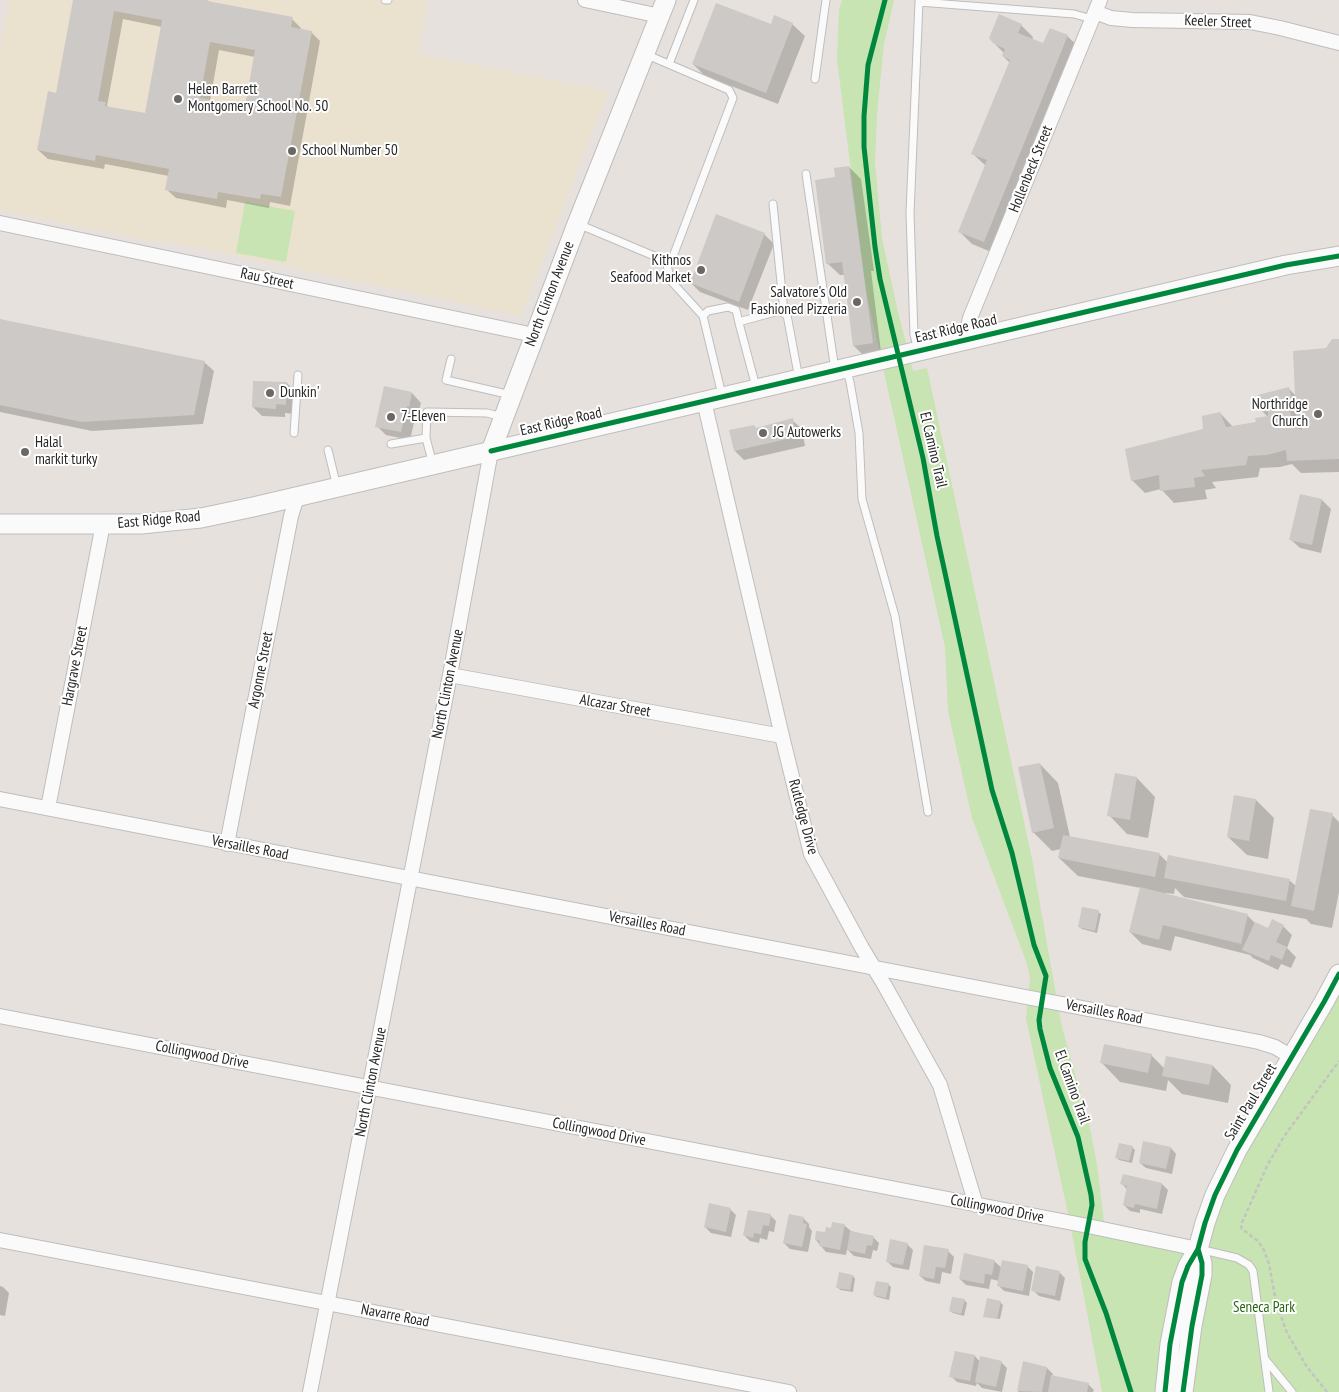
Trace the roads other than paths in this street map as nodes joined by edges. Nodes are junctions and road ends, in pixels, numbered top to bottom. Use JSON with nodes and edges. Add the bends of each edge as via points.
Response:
{"nodes":[{"id":1,"x":585,"y":0,"type":"edge"},
{"id":2,"x":694,"y":0,"type":"edge"},
{"id":3,"x":826,"y":0,"type":"edge"},
{"id":4,"x":663,"y":8,"type":"edge"},
{"id":5,"x":1096,"y":10,"type":"edge"},
{"id":6,"x":1339,"y":43,"type":"edge"},
{"id":7,"x":645,"y":54,"type":"junction"},
{"id":8,"x":670,"y":64,"type":"junction"},
{"id":9,"x":815,"y":79,"type":"dead end"},
{"id":10,"x":806,"y":174,"type":"dead end"},
{"id":11,"x":773,"y":204,"type":"dead end"},
{"id":12,"x":0,"y":223,"type":"edge"},
{"id":13,"x":577,"y":224,"type":"junction"},
{"id":14,"x":1339,"y":256,"type":"edge"},
{"id":15,"x":666,"y":261,"type":"junction"},
{"id":16,"x":784,"y":312,"type":"junction"},
{"id":17,"x":704,"y":316,"type":"junction"},
{"id":18,"x":740,"y":323,"type":"junction"},
{"id":19,"x":534,"y":335,"type":"junction"},
{"id":20,"x":969,"y":339,"type":"junction"},
{"id":21,"x":918,"y":351,"type":"junction"},
{"id":22,"x":451,"y":359,"type":"dead end"},
{"id":23,"x":840,"y":369,"type":"junction"},
{"id":24,"x":298,"y":376,"type":"dead end"},
{"id":25,"x":800,"y":379,"type":"junction"},
{"id":26,"x":756,"y":389,"type":"junction"},
{"id":27,"x":511,"y":395,"type":"junction"},
{"id":28,"x":723,"y":397,"type":"junction"},
{"id":29,"x":704,"y":401,"type":"junction"},
{"id":30,"x":503,"y":417,"type":"junction"},
{"id":31,"x":294,"y":433,"type":"dead end"},
{"id":32,"x":426,"y":438,"type":"junction"},
{"id":33,"x":391,"y":444,"type":"dead end"},
{"id":34,"x":328,"y":450,"type":"dead end"},
{"id":35,"x":491,"y":451,"type":"junction"},
{"id":36,"x":433,"y":465,"type":"junction"},
{"id":37,"x":337,"y":487,"type":"junction"},
{"id":38,"x":296,"y":497,"type":"junction"},
{"id":39,"x":0,"y":524,"type":"edge"},
{"id":40,"x":103,"y":524,"type":"junction"},
{"id":41,"x":450,"y":675,"type":"junction"},
{"id":42,"x":782,"y":736,"type":"junction"},
{"id":43,"x":0,"y":799,"type":"edge"},
{"id":44,"x":48,"y":808,"type":"junction"},
{"id":45,"x":928,"y":812,"type":"dead end"},
{"id":46,"x":227,"y":844,"type":"junction"},
{"id":47,"x":410,"y":879,"type":"junction"},
{"id":48,"x":873,"y":966,"type":"junction"},
{"id":49,"x":1339,"y":974,"type":"edge"},
{"id":50,"x":0,"y":1016,"type":"edge"},
{"id":51,"x":1292,"y":1057,"type":"junction"},
{"id":52,"x":370,"y":1088,"type":"junction"},
{"id":53,"x":976,"y":1205,"type":"junction"},
{"id":54,"x":0,"y":1240,"type":"edge"},
{"id":55,"x":1198,"y":1249,"type":"junction"},
{"id":56,"x":327,"y":1303,"type":"junction"},
{"id":57,"x":1265,"y":1358,"type":"junction"},
{"id":58,"x":310,"y":1392,"type":"edge"},
{"id":59,"x":789,"y":1392,"type":"edge"},
{"id":60,"x":1164,"y":1392,"type":"edge"},
{"id":61,"x":1183,"y":1392,"type":"edge"},
{"id":62,"x":1269,"y":1392,"type":"edge"},
{"id":63,"x":1292,"y":1392,"type":"edge"}],
"edges":[{"from":1,"to":4,"type":"street"},
{"from":2,"to":8,"type":"lane"},
{"from":3,"to":9,"type":"lane"},
{"from":4,"to":7,"type":"main road","name":"North Clinton Avenue"},
{"from":5,"to":6,"type":"street","name":"Keeler Street","via":[[1111,18],[1132,20],[1250,22]]},
{"from":5,"to":20,"type":"street","name":"Hollenbeck Street","via":[[970,318]]},
{"from":5,"to":21,"type":"lane","via":[[1074,14],[920,2],[910,213],[914,334]]},
{"from":7,"to":8,"type":"lane"},
{"from":7,"to":13,"type":"main road","name":"North Clinton Avenue"},
{"from":8,"to":15,"type":"lane","via":[[729,90],[733,98],[672,259]]},
{"from":10,"to":23,"type":"lane"},
{"from":11,"to":16,"type":"lane"},
{"from":12,"to":19,"type":"street","name":"Rau Street"},
{"from":13,"to":15,"type":"lane"},
{"from":13,"to":19,"type":"main road","name":"North Clinton Avenue"},
{"from":14,"to":20,"type":"main road","name":"East Ridge Road","via":[[1286,265]]},
{"from":15,"to":17,"type":"lane","via":[[671,281]]},
{"from":16,"to":18,"type":"lane"},
{"from":16,"to":25,"type":"lane"},
{"from":17,"to":18,"type":"lane","via":[[708,311],[728,307],[736,310]]},
{"from":17,"to":28,"type":"lane"},
{"from":18,"to":26,"type":"lane"},
{"from":19,"to":27,"type":"main road","name":"North Clinton Avenue"},
{"from":20,"to":21,"type":"main road","name":"East Ridge Road"},
{"from":21,"to":23,"type":"main road","name":"East Ridge Road"},
{"from":22,"to":27,"type":"lane","via":[[446,380]]},
{"from":23,"to":25,"type":"main road","name":"East Ridge Road"},
{"from":23,"to":45,"type":"lane","via":[[850,382],[859,433],[862,499],[895,616]]},
{"from":24,"to":31,"type":"lane"},
{"from":25,"to":26,"type":"main road","name":"East Ridge Road"},
{"from":26,"to":28,"type":"main road","name":"East Ridge Road"},
{"from":27,"to":30,"type":"main road","name":"North Clinton Avenue"},
{"from":28,"to":29,"type":"main road","name":"East Ridge Road"},
{"from":29,"to":35,"type":"main road","name":"East Ridge Road"},
{"from":29,"to":42,"type":"street","name":"Rutledge Drive"},
{"from":30,"to":32,"type":"lane","via":[[427,412]]},
{"from":30,"to":35,"type":"main road","name":"North Clinton Avenue"},
{"from":32,"to":33,"type":"lane"},
{"from":32,"to":36,"type":"lane"},
{"from":34,"to":37,"type":"lane"},
{"from":35,"to":36,"type":"main road","name":"East Ridge Road"},
{"from":35,"to":41,"type":"street","name":"North Clinton Avenue"},
{"from":36,"to":37,"type":"main road","name":"East Ridge Road"},
{"from":37,"to":38,"type":"main road","name":"East Ridge Road"},
{"from":38,"to":40,"type":"main road","name":"East Ridge Road","via":[[175,522]]},
{"from":38,"to":46,"type":"street","name":"Argonne Street"},
{"from":39,"to":40,"type":"main road","name":"East Ridge Road"},
{"from":40,"to":44,"type":"street","name":"Hargrave Street"},
{"from":41,"to":42,"type":"street","name":"Alcazar Street"},
{"from":41,"to":47,"type":"street","name":"North Clinton Avenue"},
{"from":42,"to":48,"type":"street","name":"Rutledge Drive","via":[[811,854]]},
{"from":43,"to":44,"type":"street","name":"Versailles Road"},
{"from":44,"to":46,"type":"street","name":"Versailles Road"},
{"from":46,"to":47,"type":"street","name":"Versailles Road"},
{"from":47,"to":48,"type":"street","name":"Versailles Road"},
{"from":47,"to":52,"type":"street","name":"North Clinton Avenue"},
{"from":48,"to":51,"type":"street","name":"Versailles Road","via":[[1259,1042]]},
{"from":48,"to":53,"type":"street","name":"Rutledge Drive","via":[[940,1085]]},
{"from":49,"to":51,"type":"main road","name":"Saint Paul Street"},
{"from":50,"to":52,"type":"street","name":"Collingwood Drive"},
{"from":51,"to":55,"type":"main road","name":"Saint Paul Street","via":[[1225,1172],[1207,1214]]},
{"from":52,"to":53,"type":"street","name":"Collingwood Drive"},
{"from":52,"to":56,"type":"street","name":"North Clinton Avenue"},
{"from":53,"to":55,"type":"street","name":"Collingwood Drive"},
{"from":54,"to":56,"type":"street","name":"Navarre Road"},
{"from":55,"to":57,"type":"lane","via":[[1237,1258],[1253,1270]]},
{"from":55,"to":60,"type":"main road","name":"Saint Paul Street","via":[[1182,1282]]},
{"from":55,"to":61,"type":"main road","name":"Saint Paul Street","via":[[1202,1275]]},
{"from":56,"to":58,"type":"street","name":"North Clinton Avenue"},
{"from":56,"to":59,"type":"street","name":"Navarre Road"},
{"from":57,"to":62,"type":"lane"},
{"from":57,"to":63,"type":"lane"}]}
